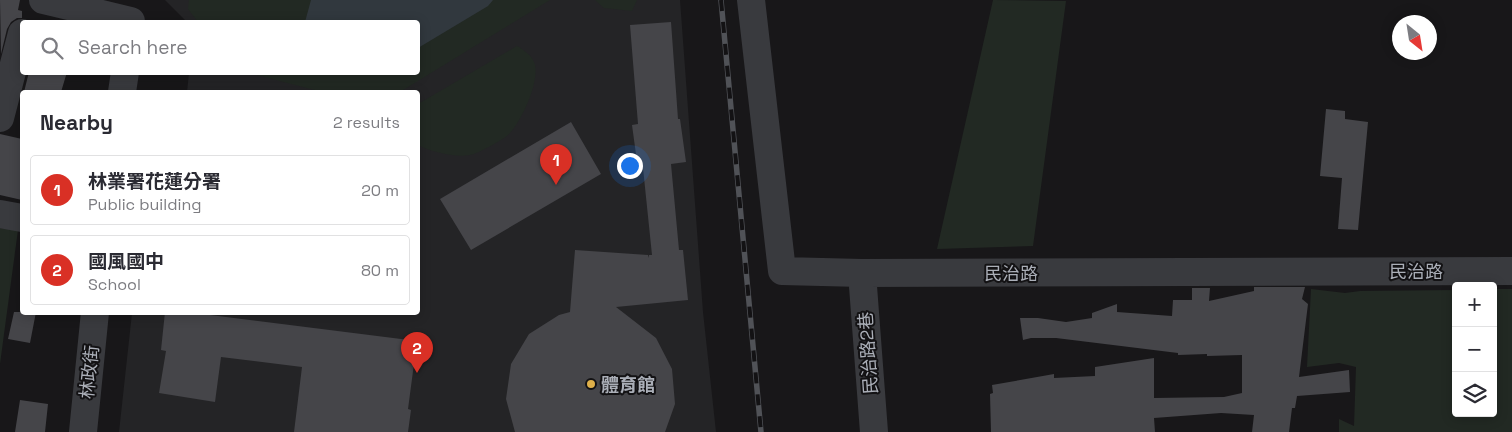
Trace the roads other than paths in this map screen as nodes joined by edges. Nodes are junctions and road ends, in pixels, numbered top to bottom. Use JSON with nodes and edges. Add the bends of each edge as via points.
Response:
{"nodes":[{"id":1,"x":31,"y":0,"type":"edge"},
{"id":2,"x":43,"y":0,"type":"edge"},
{"id":3,"x":751,"y":0,"type":"edge"},
{"id":4,"x":131,"y":14,"type":"edge"},
{"id":5,"x":26,"y":20,"type":"edge"},
{"id":6,"x":20,"y":42,"type":"edge"},
{"id":7,"x":125,"y":75,"type":"edge"},
{"id":8,"x":122,"y":90,"type":"edge"},
{"id":9,"x":0,"y":118,"type":"edge"},
{"id":10,"x":0,"y":214,"type":"edge"},
{"id":11,"x":20,"y":218,"type":"edge"},
{"id":12,"x":1512,"y":271,"type":"edge"},
{"id":13,"x":862,"y":274,"type":"junction"},
{"id":14,"x":95,"y":315,"type":"edge"},
{"id":15,"x":83,"y":432,"type":"edge"},
{"id":16,"x":874,"y":432,"type":"edge"}],
"edges":[{"from":1,"to":5,"type":"street"},
{"from":2,"to":4,"type":"street"},
{"from":3,"to":13,"type":"street","name":"民治路","via":[[782,271]]},
{"from":6,"to":9,"type":"street"},
{"from":7,"to":8,"type":"street"},
{"from":10,"to":11,"type":"street"},
{"from":12,"to":13,"type":"street","name":"民治路"},
{"from":13,"to":16,"type":"street","name":"民治路2巷"},
{"from":14,"to":15,"type":"street","name":"林政街"}]}
